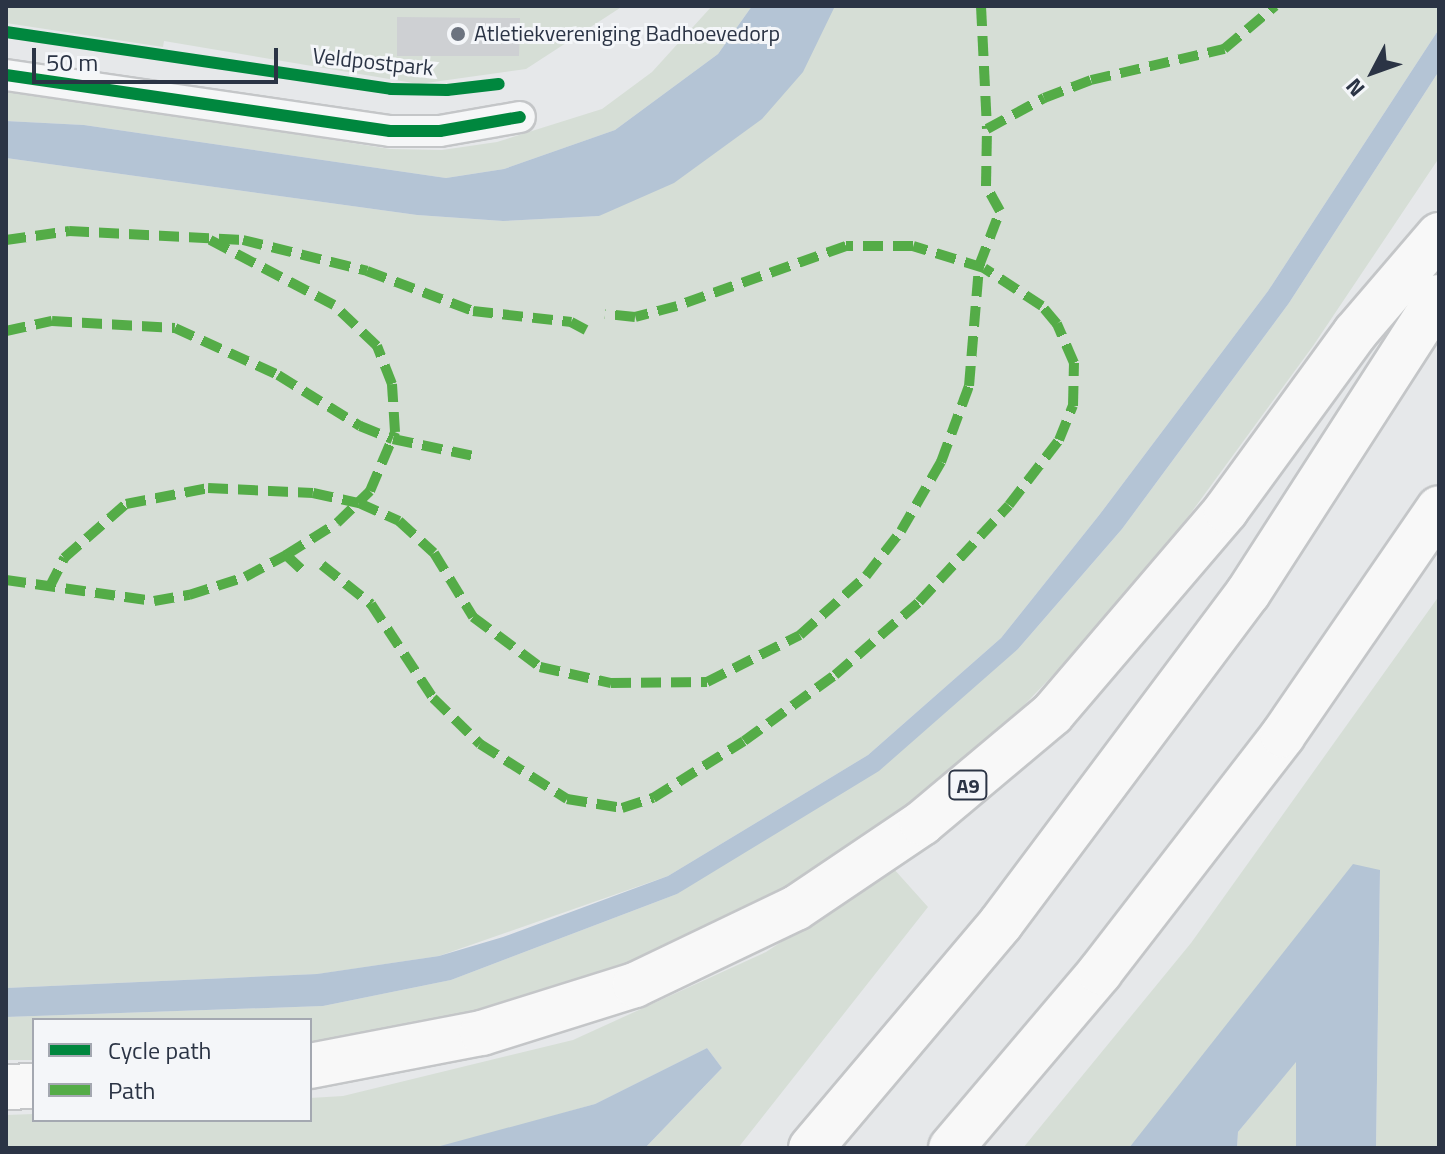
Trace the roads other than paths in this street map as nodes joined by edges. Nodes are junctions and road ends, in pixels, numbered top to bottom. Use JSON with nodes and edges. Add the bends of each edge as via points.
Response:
{"nodes":[{"id":1,"x":6,"y":75,"type":"edge"},
{"id":2,"x":520,"y":117,"type":"dead end"},
{"id":3,"x":1439,"y":235,"type":"edge"},
{"id":4,"x":1439,"y":297,"type":"edge"},
{"id":5,"x":1439,"y":508,"type":"edge"},
{"id":6,"x":312,"y":1066,"type":"edge"},
{"id":7,"x":32,"y":1086,"type":"edge"},
{"id":8,"x":6,"y":1087,"type":"edge"},
{"id":9,"x":811,"y":1148,"type":"edge"},
{"id":10,"x":951,"y":1148,"type":"edge"}],
"edges":[{"from":1,"to":2,"type":"street","via":[[390,131],[440,131]]},
{"from":3,"to":6,"type":"highway","number":"A9","via":[[1355,333],[1226,510],[1052,714],[922,823],[796,908],[635,985],[482,1033]]},
{"from":4,"to":9,"type":"highway","via":[[1238,605],[1001,923]]},
{"from":5,"to":10,"type":"highway","via":[[1283,735],[1100,972]]},
{"from":7,"to":8,"type":"highway"}]}
